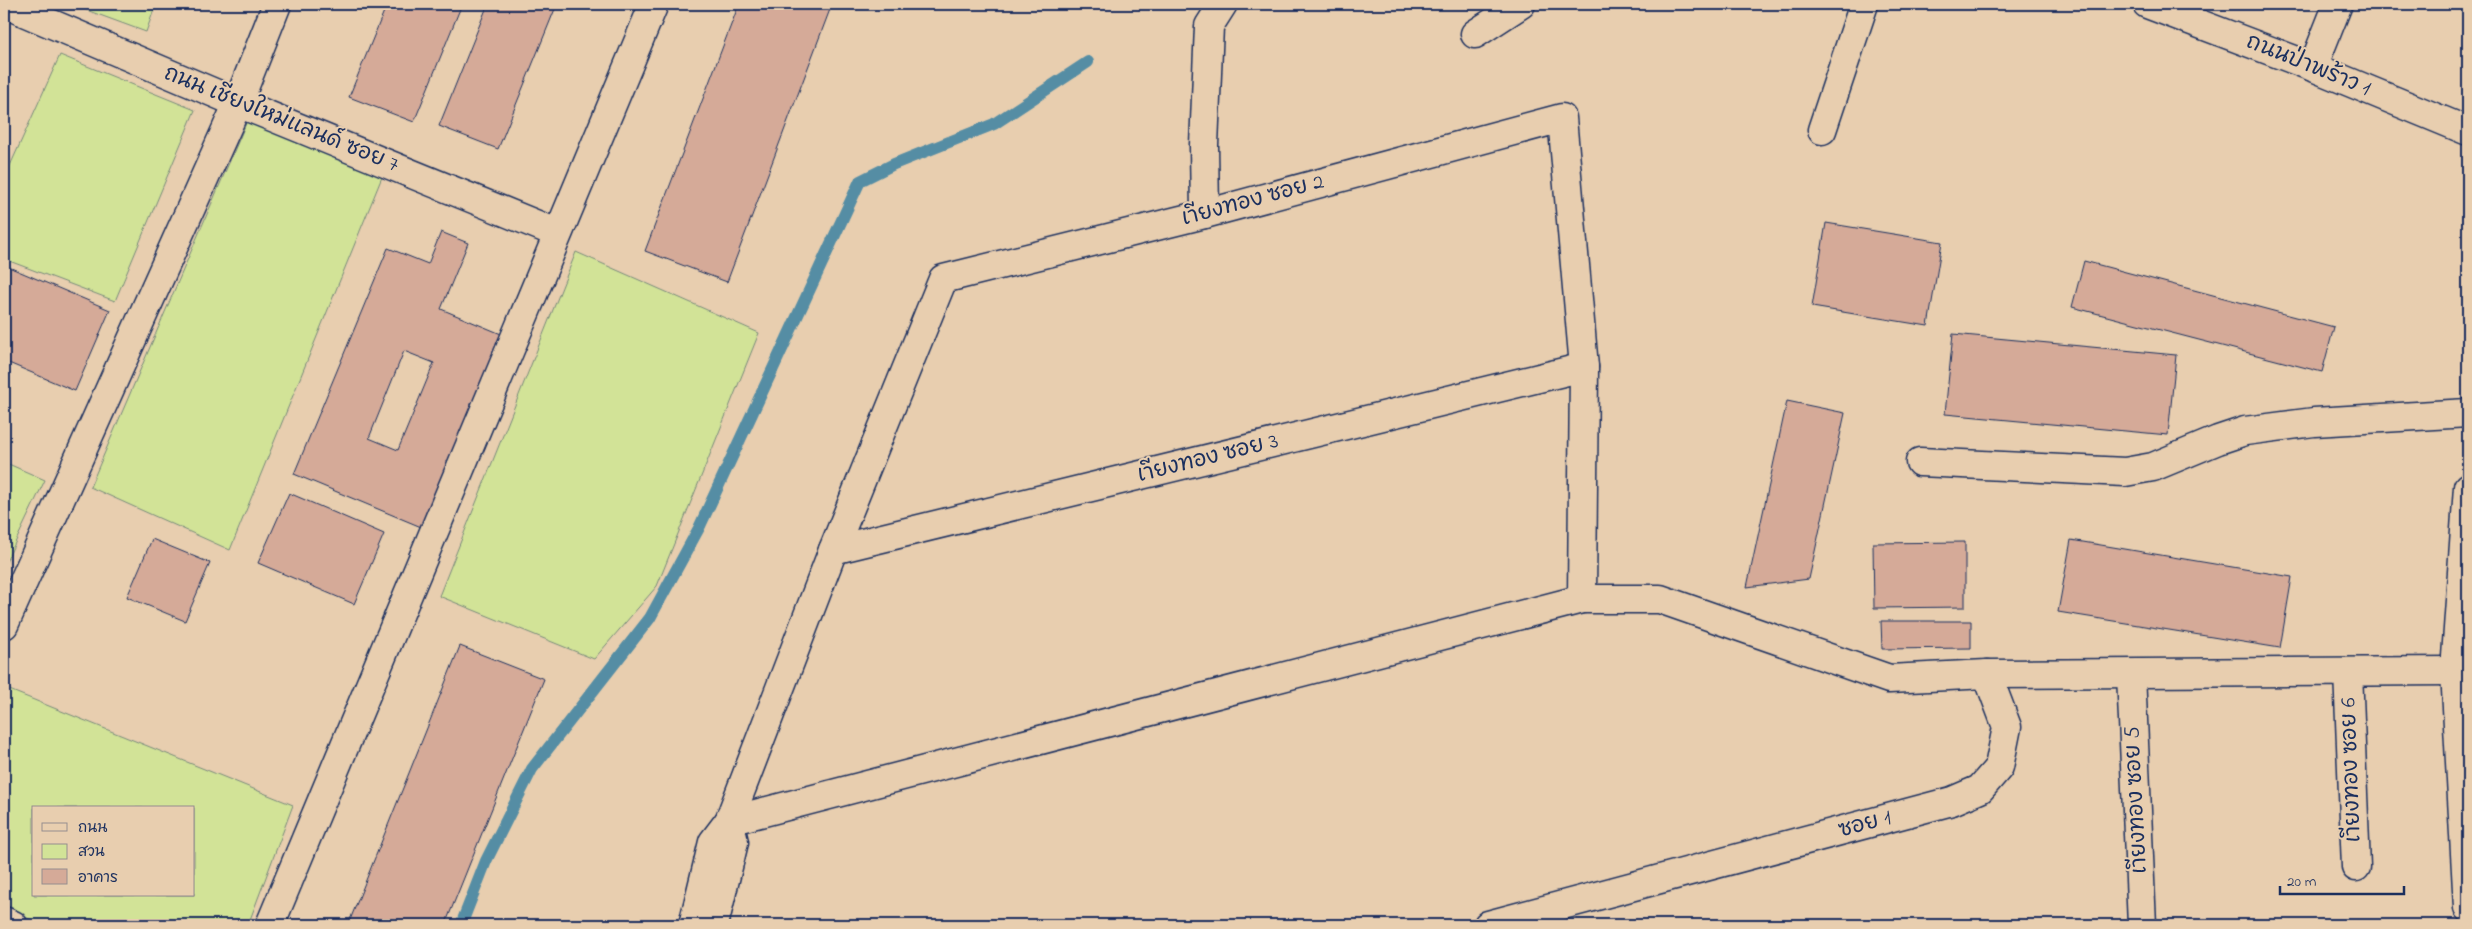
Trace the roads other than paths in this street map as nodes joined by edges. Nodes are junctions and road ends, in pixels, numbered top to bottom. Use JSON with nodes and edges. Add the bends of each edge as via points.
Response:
{"nodes":[{"id":1,"x":5,"y":4,"type":"edge"},
{"id":2,"x":277,"y":4,"type":"edge"},
{"id":3,"x":654,"y":4,"type":"edge"},
{"id":4,"x":1223,"y":4,"type":"edge"},
{"id":5,"x":1521,"y":4,"type":"edge"},
{"id":6,"x":1864,"y":4,"type":"edge"},
{"id":7,"x":2146,"y":4,"type":"edge"},
{"id":8,"x":2338,"y":4,"type":"edge"},
{"id":9,"x":1475,"y":34,"type":"dead end"},
{"id":10,"x":2314,"y":67,"type":"junction"},
{"id":11,"x":238,"y":103,"type":"junction"},
{"id":12,"x":1822,"y":130,"type":"dead end"},
{"id":13,"x":2468,"y":131,"type":"edge"},
{"id":14,"x":1205,"y":214,"type":"junction"},
{"id":15,"x":557,"y":233,"type":"junction"},
{"id":16,"x":1584,"y":366,"type":"junction"},
{"id":17,"x":2468,"y":413,"type":"edge"},
{"id":18,"x":1920,"y":462,"type":"dead end"},
{"id":19,"x":2468,"y":487,"type":"edge"},
{"id":20,"x":833,"y":550,"type":"junction"},
{"id":21,"x":1582,"y":599,"type":"junction"},
{"id":22,"x":4,"y":625,"type":"edge"},
{"id":23,"x":2455,"y":671,"type":"junction"},
{"id":24,"x":2348,"y":672,"type":"junction"},
{"id":25,"x":1987,"y":674,"type":"junction"},
{"id":26,"x":2131,"y":674,"type":"junction"},
{"id":27,"x":729,"y":821,"type":"junction"},
{"id":28,"x":2356,"y":867,"type":"dead end"},
{"id":29,"x":2468,"y":908,"type":"edge"},
{"id":30,"x":4,"y":921,"type":"edge"},
{"id":31,"x":13,"y":925,"type":"edge"},
{"id":32,"x":270,"y":925,"type":"edge"},
{"id":33,"x":693,"y":925,"type":"edge"},
{"id":34,"x":714,"y":925,"type":"edge"},
{"id":35,"x":1488,"y":925,"type":"edge"},
{"id":36,"x":2142,"y":925,"type":"edge"}],
"edges":[{"from":1,"to":11,"type":"street","name":"ถนน เชียงใหม่แลนด์ ซอย 7"},
{"from":2,"to":11,"type":"street"},
{"from":3,"to":15,"type":"street"},
{"from":4,"to":14,"type":"street","via":[[1209,26]]},
{"from":5,"to":9,"type":"street"},
{"from":6,"to":12,"type":"street"},
{"from":7,"to":10,"type":"street","name":"ถนนป่าพร้าว 1"},
{"from":8,"to":10,"type":"street"},
{"from":10,"to":13,"type":"street","name":"ถนนป่าพร้าว 1"},
{"from":11,"to":15,"type":"street","name":"ถนน เชียงใหม่แลนด์ ซอย 7"},
{"from":11,"to":22,"type":"street"},
{"from":14,"to":16,"type":"street","name":"เาียงทอง ซอย 2","via":[[1562,118]]},
{"from":14,"to":20,"type":"street","name":"เาียงทอง ซอย 2","via":[[943,279]]},
{"from":15,"to":32,"type":"street"},
{"from":16,"to":20,"type":"street","name":"เาียงทอง ซอย 3"},
{"from":16,"to":21,"type":"street"},
{"from":17,"to":18,"type":"street","via":[[2314,422],[2246,431],[2153,467],[2125,472]]},
{"from":19,"to":23,"type":"street"},
{"from":20,"to":27,"type":"street"},
{"from":21,"to":25,"type":"street","via":[[1660,599],[1889,679]]},
{"from":21,"to":27,"type":"street"},
{"from":23,"to":24,"type":"street"},
{"from":23,"to":29,"type":"street"},
{"from":24,"to":26,"type":"street"},
{"from":24,"to":28,"type":"street","name":"เาียงทอง ซอย 6"},
{"from":25,"to":26,"type":"street"},
{"from":25,"to":35,"type":"street","name":"ซอย 1","via":[[2007,727],[1999,767],[1980,790],[1952,802]]},
{"from":26,"to":36,"type":"street","name":"เาียงทอง ซอย 5"},
{"from":27,"to":33,"type":"street","via":[[713,842]]},
{"from":27,"to":34,"type":"street","via":[[734,842]]},
{"from":30,"to":31,"type":"street"}]}
